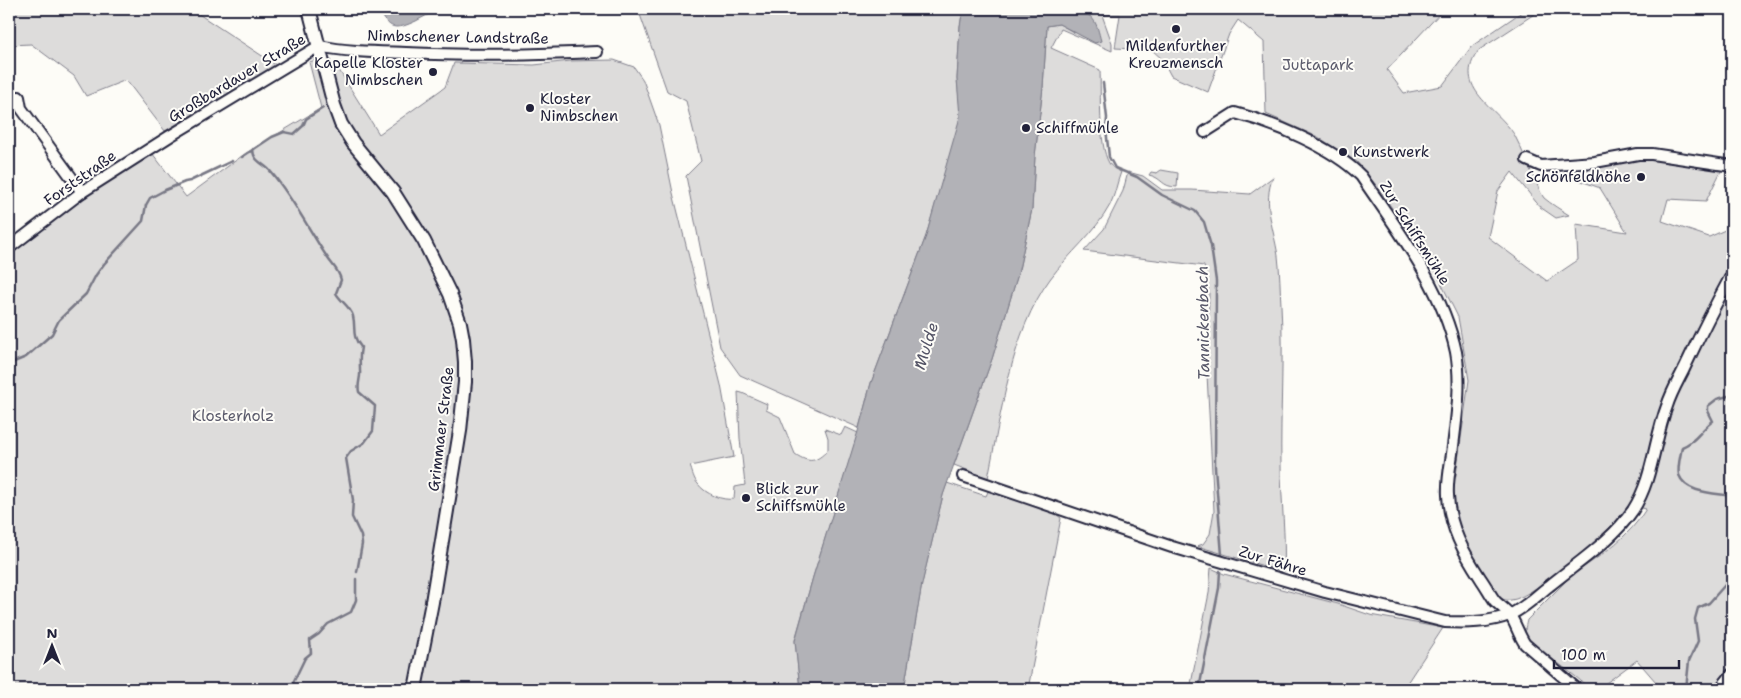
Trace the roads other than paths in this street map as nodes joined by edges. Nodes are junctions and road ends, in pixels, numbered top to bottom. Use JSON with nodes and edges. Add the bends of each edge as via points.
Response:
{"nodes":[{"id":1,"x":309,"y":9,"type":"edge"},
{"id":2,"x":319,"y":46,"type":"junction"},
{"id":3,"x":597,"y":52,"type":"dead end"},
{"id":4,"x":18,"y":98,"type":"dead end"},
{"id":5,"x":1205,"y":132,"type":"dead end"},
{"id":6,"x":170,"y":136,"type":"joint"},
{"id":7,"x":1527,"y":160,"type":"dead end"},
{"id":8,"x":1732,"y":166,"type":"edge"},
{"id":9,"x":82,"y":192,"type":"junction"},
{"id":10,"x":9,"y":248,"type":"edge"},
{"id":11,"x":1732,"y":274,"type":"edge"},
{"id":12,"x":963,"y":476,"type":"dead end"},
{"id":13,"x":1510,"y":615,"type":"junction"},
{"id":14,"x":1732,"y":674,"type":"edge"},
{"id":15,"x":415,"y":689,"type":"edge"},
{"id":16,"x":1577,"y":689,"type":"edge"},
{"id":17,"x":1720,"y":689,"type":"edge"}],
"edges":[{"from":1,"to":2,"type":"main road"},
{"from":2,"to":3,"type":"street","name":"Nimbschener Landstraße","via":[[362,52],[464,55]]},
{"from":2,"to":6,"type":"street","name":"Großbardauer Straße"},
{"from":2,"to":15,"type":"main road","name":"Grimmaer Straße","via":[[338,118],[348,137],[409,216],[444,280],[460,323],[465,362],[464,400],[434,592]]},
{"from":4,"to":9,"type":"street","via":[[21,108]]},
{"from":5,"to":13,"type":"street","name":"Zur Schiffsmühle","via":[[1235,112],[1277,126],[1330,153],[1351,165],[1361,176],[1409,247],[1438,300],[1456,354],[1459,381],[1448,495],[1450,515],[1473,566],[1495,600]]},
{"from":6,"to":9,"type":"street","name":"Forststraße"},
{"from":7,"to":8,"type":"street","via":[[1541,166],[1652,154]]},
{"from":9,"to":10,"type":"street","name":"Forststraße"},
{"from":11,"to":13,"type":"street","name":"Zur Fähre","via":[[1666,406],[1647,480],[1633,510],[1604,542]]},
{"from":12,"to":13,"type":"street","name":"Zur Fähre","via":[[1172,547],[1325,592],[1446,622],[1480,622]]},
{"from":13,"to":16,"type":"street","via":[[1525,644]]},
{"from":14,"to":17,"type":"street"}]}
